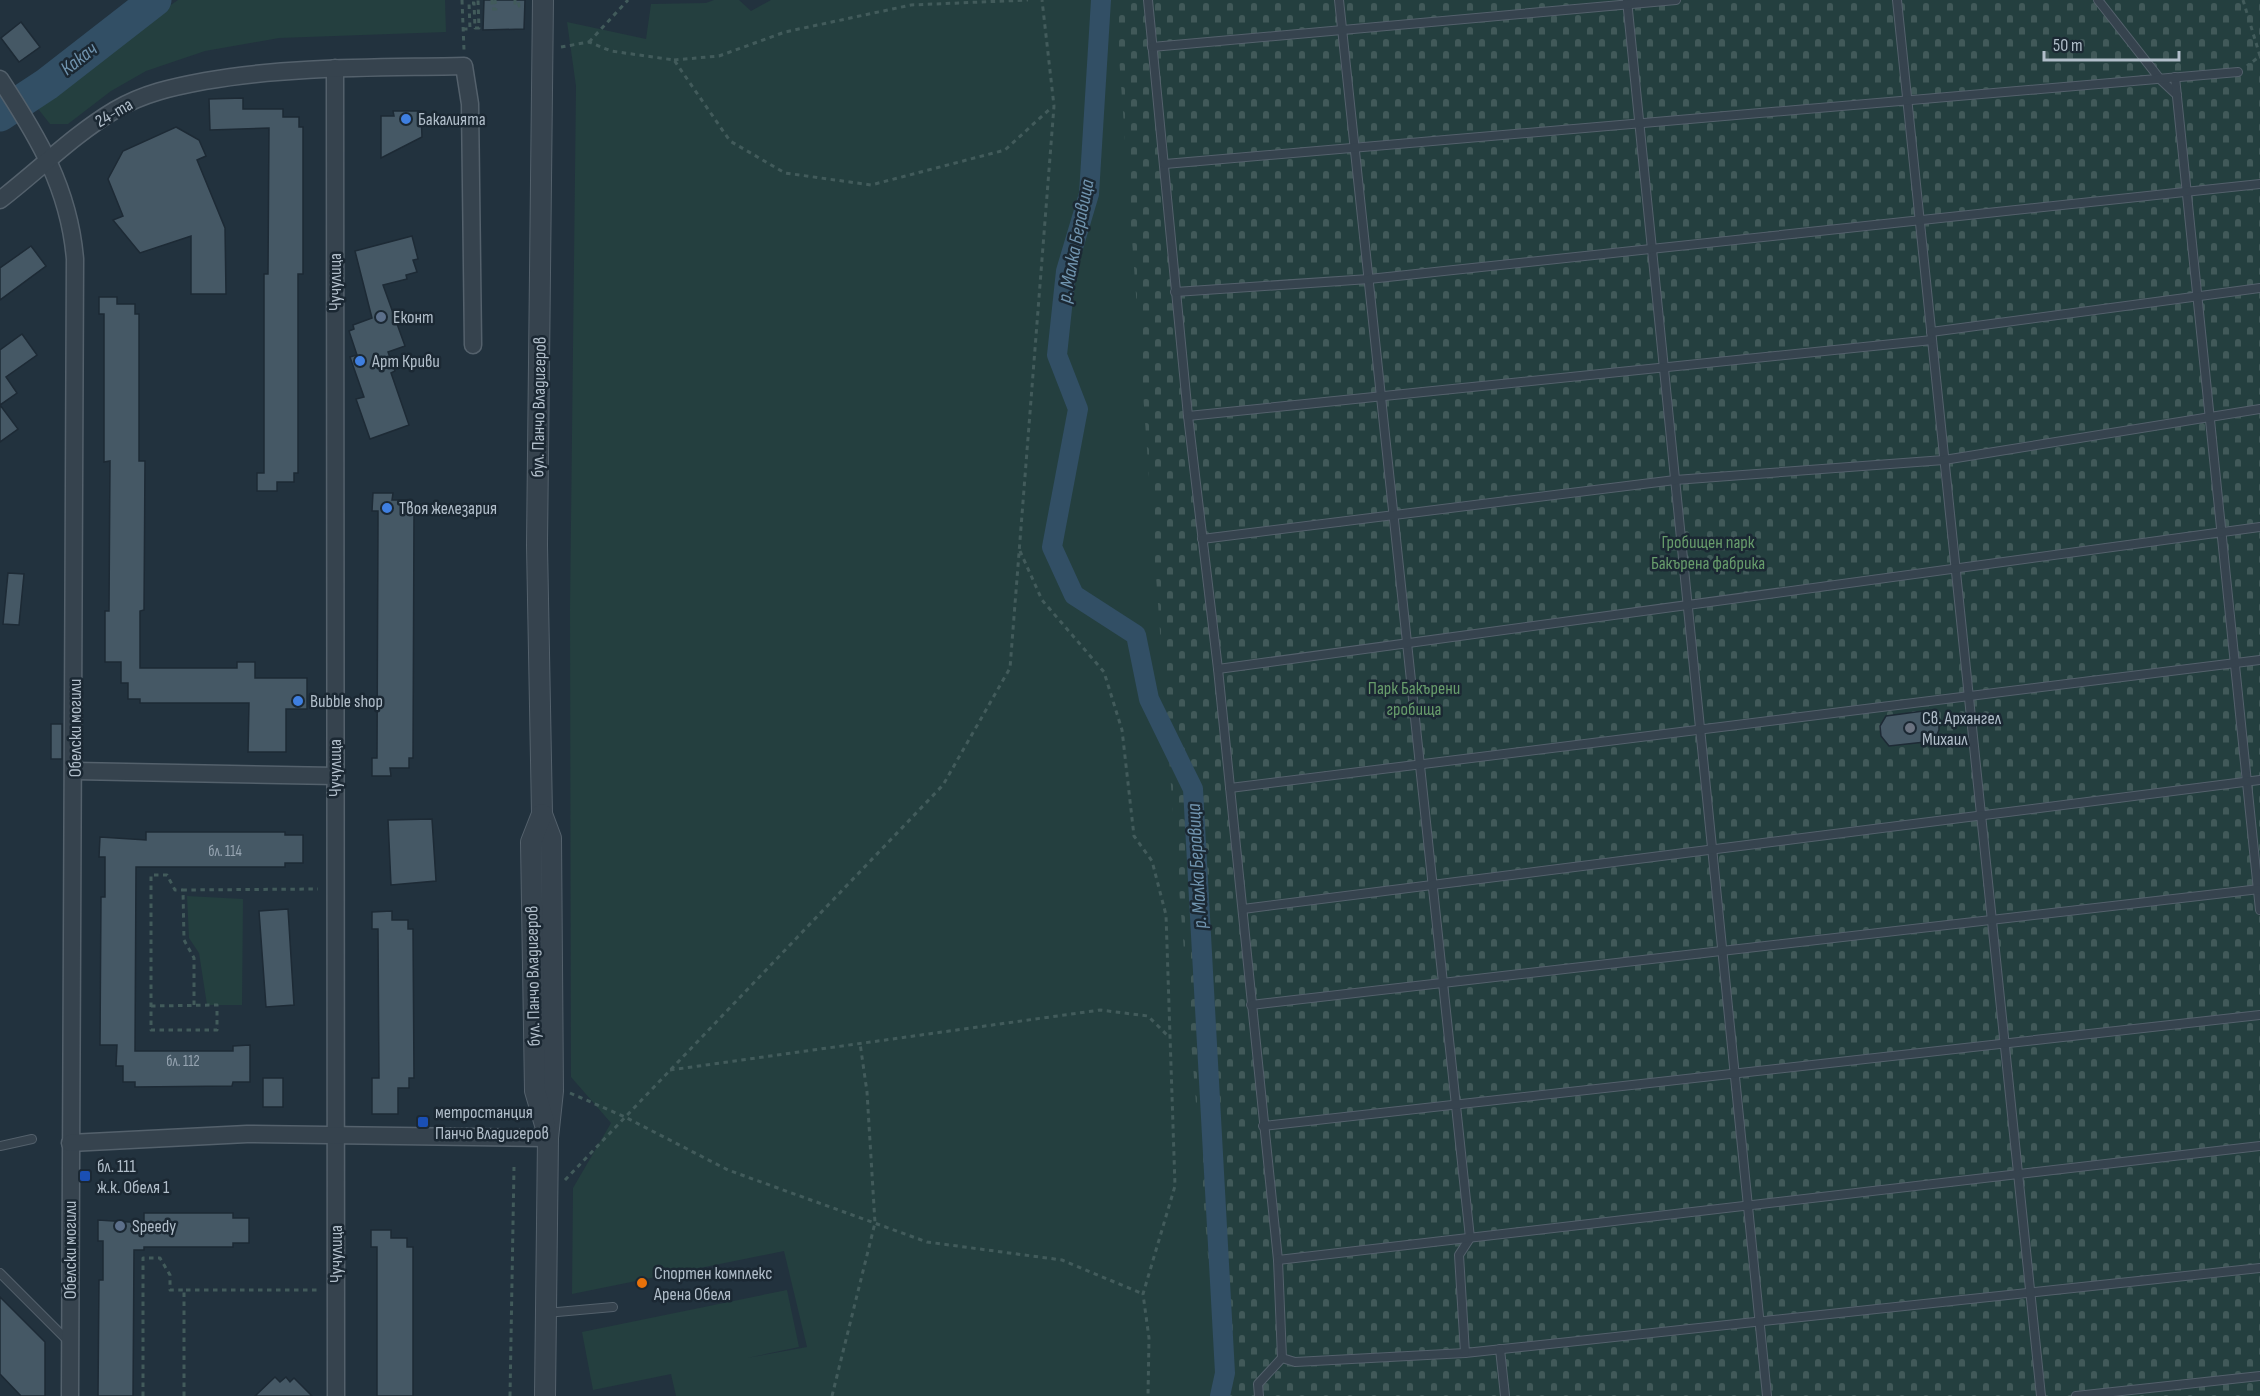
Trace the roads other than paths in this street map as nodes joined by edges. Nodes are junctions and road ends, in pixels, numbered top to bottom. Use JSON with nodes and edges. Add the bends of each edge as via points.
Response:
{"nodes":[{"id":1,"x":543,"y":0,"type":"edge"},
{"id":2,"x":1148,"y":0,"type":"edge"},
{"id":3,"x":1339,"y":0,"type":"edge"},
{"id":4,"x":1676,"y":0,"type":"edge"},
{"id":5,"x":1897,"y":0,"type":"edge"},
{"id":6,"x":2098,"y":0,"type":"edge"},
{"id":7,"x":1627,"y":2,"type":"edge"},
{"id":8,"x":1342,"y":30,"type":"junction"},
{"id":9,"x":1152,"y":47,"type":"junction"},
{"id":10,"x":335,"y":68,"type":"junction"},
{"id":11,"x":2238,"y":72,"type":"road end"},
{"id":12,"x":2175,"y":77,"type":"junction"},
{"id":13,"x":0,"y":79,"type":"edge"},
{"id":14,"x":2160,"y":79,"type":"junction"},
{"id":15,"x":2177,"y":95,"type":"junction"},
{"id":16,"x":1907,"y":100,"type":"junction"},
{"id":17,"x":1639,"y":123,"type":"junction"},
{"id":18,"x":1355,"y":147,"type":"junction"},
{"id":19,"x":50,"y":159,"type":"junction"},
{"id":20,"x":1165,"y":164,"type":"junction"},
{"id":21,"x":2260,"y":184,"type":"edge"},
{"id":22,"x":2187,"y":191,"type":"junction"},
{"id":23,"x":0,"y":200,"type":"edge"},
{"id":24,"x":1920,"y":220,"type":"junction"},
{"id":25,"x":1652,"y":248,"type":"junction"},
{"id":26,"x":1369,"y":279,"type":"junction"},
{"id":27,"x":2260,"y":288,"type":"edge"},
{"id":28,"x":1175,"y":292,"type":"junction"},
{"id":29,"x":2198,"y":295,"type":"junction"},
{"id":30,"x":1932,"y":336,"type":"junction"},
{"id":31,"x":473,"y":345,"type":"dead end"},
{"id":32,"x":1664,"y":368,"type":"junction"},
{"id":33,"x":1381,"y":396,"type":"junction"},
{"id":34,"x":2260,"y":409,"type":"edge"},
{"id":35,"x":1188,"y":416,"type":"junction"},
{"id":36,"x":2212,"y":416,"type":"junction"},
{"id":37,"x":1944,"y":460,"type":"junction"},
{"id":38,"x":1675,"y":480,"type":"junction"},
{"id":39,"x":1394,"y":515,"type":"junction"},
{"id":40,"x":2260,"y":527,"type":"edge"},
{"id":41,"x":2222,"y":533,"type":"junction"},
{"id":42,"x":1202,"y":539,"type":"junction"},
{"id":43,"x":1956,"y":569,"type":"junction"},
{"id":44,"x":1688,"y":605,"type":"junction"},
{"id":45,"x":1407,"y":643,"type":"junction"},
{"id":46,"x":2260,"y":660,"type":"edge"},
{"id":47,"x":2235,"y":664,"type":"junction"},
{"id":48,"x":1218,"y":669,"type":"junction"},
{"id":49,"x":1969,"y":697,"type":"junction"},
{"id":50,"x":1700,"y":730,"type":"junction"},
{"id":51,"x":1420,"y":765,"type":"junction"},
{"id":52,"x":75,"y":771,"type":"junction"},
{"id":53,"x":335,"y":776,"type":"junction"},
{"id":54,"x":2260,"y":780,"type":"edge"},
{"id":55,"x":2247,"y":782,"type":"junction"},
{"id":56,"x":1230,"y":788,"type":"junction"},
{"id":57,"x":1981,"y":816,"type":"junction"},
{"id":58,"x":1712,"y":850,"type":"junction"},
{"id":59,"x":1433,"y":885,"type":"junction"},
{"id":60,"x":2259,"y":889,"type":"edge"},
{"id":61,"x":1243,"y":909,"type":"junction"},
{"id":62,"x":2260,"y":910,"type":"edge"},
{"id":63,"x":1992,"y":920,"type":"junction"},
{"id":64,"x":1722,"y":951,"type":"junction"},
{"id":65,"x":1443,"y":983,"type":"junction"},
{"id":66,"x":1251,"y":1005,"type":"junction"},
{"id":67,"x":2260,"y":1015,"type":"edge"},
{"id":68,"x":2005,"y":1043,"type":"junction"},
{"id":69,"x":1734,"y":1074,"type":"junction"},
{"id":70,"x":1456,"y":1105,"type":"junction"},
{"id":71,"x":1263,"y":1126,"type":"junction"},
{"id":72,"x":336,"y":1135,"type":"junction"},
{"id":73,"x":548,"y":1138,"type":"junction"},
{"id":74,"x":32,"y":1139,"type":"dead end"},
{"id":75,"x":70,"y":1143,"type":"junction"},
{"id":76,"x":0,"y":1146,"type":"edge"},
{"id":77,"x":2260,"y":1146,"type":"edge"},
{"id":78,"x":2018,"y":1174,"type":"junction"},
{"id":79,"x":1748,"y":1205,"type":"junction"},
{"id":80,"x":1470,"y":1238,"type":"junction"},
{"id":81,"x":1278,"y":1260,"type":"junction"},
{"id":82,"x":2260,"y":1268,"type":"edge"},
{"id":83,"x":0,"y":1273,"type":"edge"},
{"id":84,"x":2031,"y":1293,"type":"junction"},
{"id":85,"x":613,"y":1307,"type":"dead end"},
{"id":86,"x":545,"y":1313,"type":"junction"},
{"id":87,"x":1759,"y":1322,"type":"junction"},
{"id":88,"x":70,"y":1344,"type":"junction"},
{"id":89,"x":1500,"y":1349,"type":"junction"},
{"id":90,"x":1465,"y":1353,"type":"junction"},
{"id":91,"x":1282,"y":1358,"type":"junction"},
{"id":92,"x":2260,"y":1376,"type":"edge"},
{"id":93,"x":70,"y":1396,"type":"edge"},
{"id":94,"x":336,"y":1396,"type":"edge"},
{"id":95,"x":545,"y":1396,"type":"edge"},
{"id":96,"x":1259,"y":1396,"type":"edge"},
{"id":97,"x":1505,"y":1396,"type":"edge"},
{"id":98,"x":1767,"y":1396,"type":"edge"},
{"id":99,"x":2041,"y":1396,"type":"edge"},
{"id":100,"x":2076,"y":1396,"type":"edge"}],
"edges":[{"from":1,"to":73,"type":"street","name":"бул. Панчо Владигеров","via":[[537,545],[542,814],[550,838],[553,1091]]},
{"from":2,"to":9,"type":"lane"},
{"from":3,"to":8,"type":"lane"},
{"from":4,"to":7,"type":"lane"},
{"from":5,"to":16,"type":"lane"},
{"from":6,"to":14,"type":"lane"},
{"from":7,"to":8,"type":"lane"},
{"from":7,"to":17,"type":"lane"},
{"from":8,"to":9,"type":"lane"},
{"from":8,"to":18,"type":"lane"},
{"from":9,"to":20,"type":"lane"},
{"from":10,"to":19,"type":"street","name":"24-та","via":[[251,73],[154,91],[82,131]]},
{"from":10,"to":31,"type":"street","name":"24-та","via":[[464,66],[470,104]]},
{"from":10,"to":53,"type":"street","name":"Чучулица"},
{"from":11,"to":12,"type":"lane"},
{"from":12,"to":14,"type":"lane"},
{"from":12,"to":15,"type":"lane"},
{"from":13,"to":19,"type":"street","name":"Обелски могили"},
{"from":14,"to":15,"type":"lane"},
{"from":14,"to":16,"type":"lane"},
{"from":15,"to":22,"type":"lane"},
{"from":16,"to":17,"type":"lane"},
{"from":16,"to":24,"type":"lane"},
{"from":17,"to":18,"type":"lane"},
{"from":17,"to":25,"type":"lane"},
{"from":18,"to":20,"type":"lane"},
{"from":18,"to":26,"type":"lane"},
{"from":19,"to":23,"type":"street","name":"24-та"},
{"from":19,"to":52,"type":"street","name":"Обелски могили","via":[[71,225],[75,259]]},
{"from":20,"to":28,"type":"lane"},
{"from":21,"to":22,"type":"lane"},
{"from":22,"to":24,"type":"lane"},
{"from":22,"to":29,"type":"lane"},
{"from":24,"to":25,"type":"lane"},
{"from":24,"to":30,"type":"lane"},
{"from":25,"to":26,"type":"lane"},
{"from":25,"to":32,"type":"lane"},
{"from":26,"to":28,"type":"lane"},
{"from":26,"to":33,"type":"lane"},
{"from":27,"to":29,"type":"lane"},
{"from":28,"to":35,"type":"lane"},
{"from":29,"to":30,"type":"lane"},
{"from":29,"to":36,"type":"lane"},
{"from":30,"to":32,"type":"lane"},
{"from":30,"to":37,"type":"lane"},
{"from":32,"to":33,"type":"lane"},
{"from":32,"to":38,"type":"lane"},
{"from":33,"to":35,"type":"lane"},
{"from":33,"to":39,"type":"lane"},
{"from":34,"to":36,"type":"lane"},
{"from":35,"to":42,"type":"lane"},
{"from":36,"to":37,"type":"lane"},
{"from":36,"to":41,"type":"lane"},
{"from":37,"to":38,"type":"lane"},
{"from":37,"to":43,"type":"lane"},
{"from":38,"to":39,"type":"lane"},
{"from":38,"to":44,"type":"lane"},
{"from":39,"to":42,"type":"lane"},
{"from":39,"to":45,"type":"lane"},
{"from":40,"to":41,"type":"lane"},
{"from":41,"to":43,"type":"lane"},
{"from":41,"to":47,"type":"lane"},
{"from":42,"to":48,"type":"lane"},
{"from":43,"to":44,"type":"lane"},
{"from":43,"to":49,"type":"lane"},
{"from":44,"to":45,"type":"lane"},
{"from":44,"to":50,"type":"lane"},
{"from":45,"to":48,"type":"lane"},
{"from":45,"to":51,"type":"lane"},
{"from":46,"to":47,"type":"lane"},
{"from":47,"to":49,"type":"lane"},
{"from":47,"to":55,"type":"lane"},
{"from":48,"to":56,"type":"lane"},
{"from":49,"to":50,"type":"lane"},
{"from":49,"to":57,"type":"lane"},
{"from":50,"to":51,"type":"lane"},
{"from":50,"to":58,"type":"lane"},
{"from":51,"to":56,"type":"lane"},
{"from":51,"to":59,"type":"lane"},
{"from":52,"to":53,"type":"street"},
{"from":52,"to":75,"type":"street","name":"Обелски могили"},
{"from":53,"to":72,"type":"street","name":"Чучулица"},
{"from":54,"to":55,"type":"lane"},
{"from":55,"to":57,"type":"lane"},
{"from":55,"to":60,"type":"lane"},
{"from":56,"to":61,"type":"lane"},
{"from":57,"to":58,"type":"lane"},
{"from":57,"to":63,"type":"lane"},
{"from":58,"to":59,"type":"lane"},
{"from":58,"to":64,"type":"lane"},
{"from":59,"to":61,"type":"lane"},
{"from":59,"to":65,"type":"lane"},
{"from":60,"to":62,"type":"lane"},
{"from":60,"to":63,"type":"lane"},
{"from":61,"to":66,"type":"lane"},
{"from":63,"to":64,"type":"lane"},
{"from":63,"to":68,"type":"lane"},
{"from":64,"to":65,"type":"lane"},
{"from":64,"to":69,"type":"lane"},
{"from":65,"to":66,"type":"lane"},
{"from":65,"to":70,"type":"lane"},
{"from":66,"to":71,"type":"lane"},
{"from":67,"to":68,"type":"lane"},
{"from":68,"to":69,"type":"lane"},
{"from":68,"to":78,"type":"lane"},
{"from":69,"to":70,"type":"lane"},
{"from":69,"to":79,"type":"lane"},
{"from":70,"to":71,"type":"lane"},
{"from":70,"to":80,"type":"lane"},
{"from":71,"to":81,"type":"lane"},
{"from":72,"to":73,"type":"street"},
{"from":72,"to":75,"type":"street","via":[[247,1134]]},
{"from":72,"to":94,"type":"street","name":"Чучулица"},
{"from":73,"to":86,"type":"street","name":"бул. Панчо Владигеров"},
{"from":74,"to":76,"type":"lane"},
{"from":75,"to":88,"type":"street","name":"Обелски могили"},
{"from":77,"to":78,"type":"lane"},
{"from":78,"to":79,"type":"lane"},
{"from":78,"to":84,"type":"lane"},
{"from":79,"to":80,"type":"lane"},
{"from":79,"to":87,"type":"lane"},
{"from":80,"to":81,"type":"lane"},
{"from":80,"to":90,"type":"lane","via":[[1459,1255]]},
{"from":81,"to":91,"type":"lane"},
{"from":82,"to":84,"type":"lane"},
{"from":83,"to":88,"type":"lane"},
{"from":84,"to":87,"type":"lane"},
{"from":84,"to":99,"type":"lane"},
{"from":85,"to":86,"type":"lane"},
{"from":86,"to":95,"type":"street","name":"бул. Панчо Владигеров"},
{"from":87,"to":89,"type":"lane"},
{"from":87,"to":98,"type":"lane"},
{"from":88,"to":93,"type":"street","name":"Обелски могили"},
{"from":89,"to":90,"type":"lane"},
{"from":89,"to":97,"type":"lane"},
{"from":90,"to":91,"type":"lane","via":[[1294,1362]]},
{"from":91,"to":96,"type":"lane","via":[[1258,1384]]},
{"from":92,"to":100,"type":"lane"}]}
